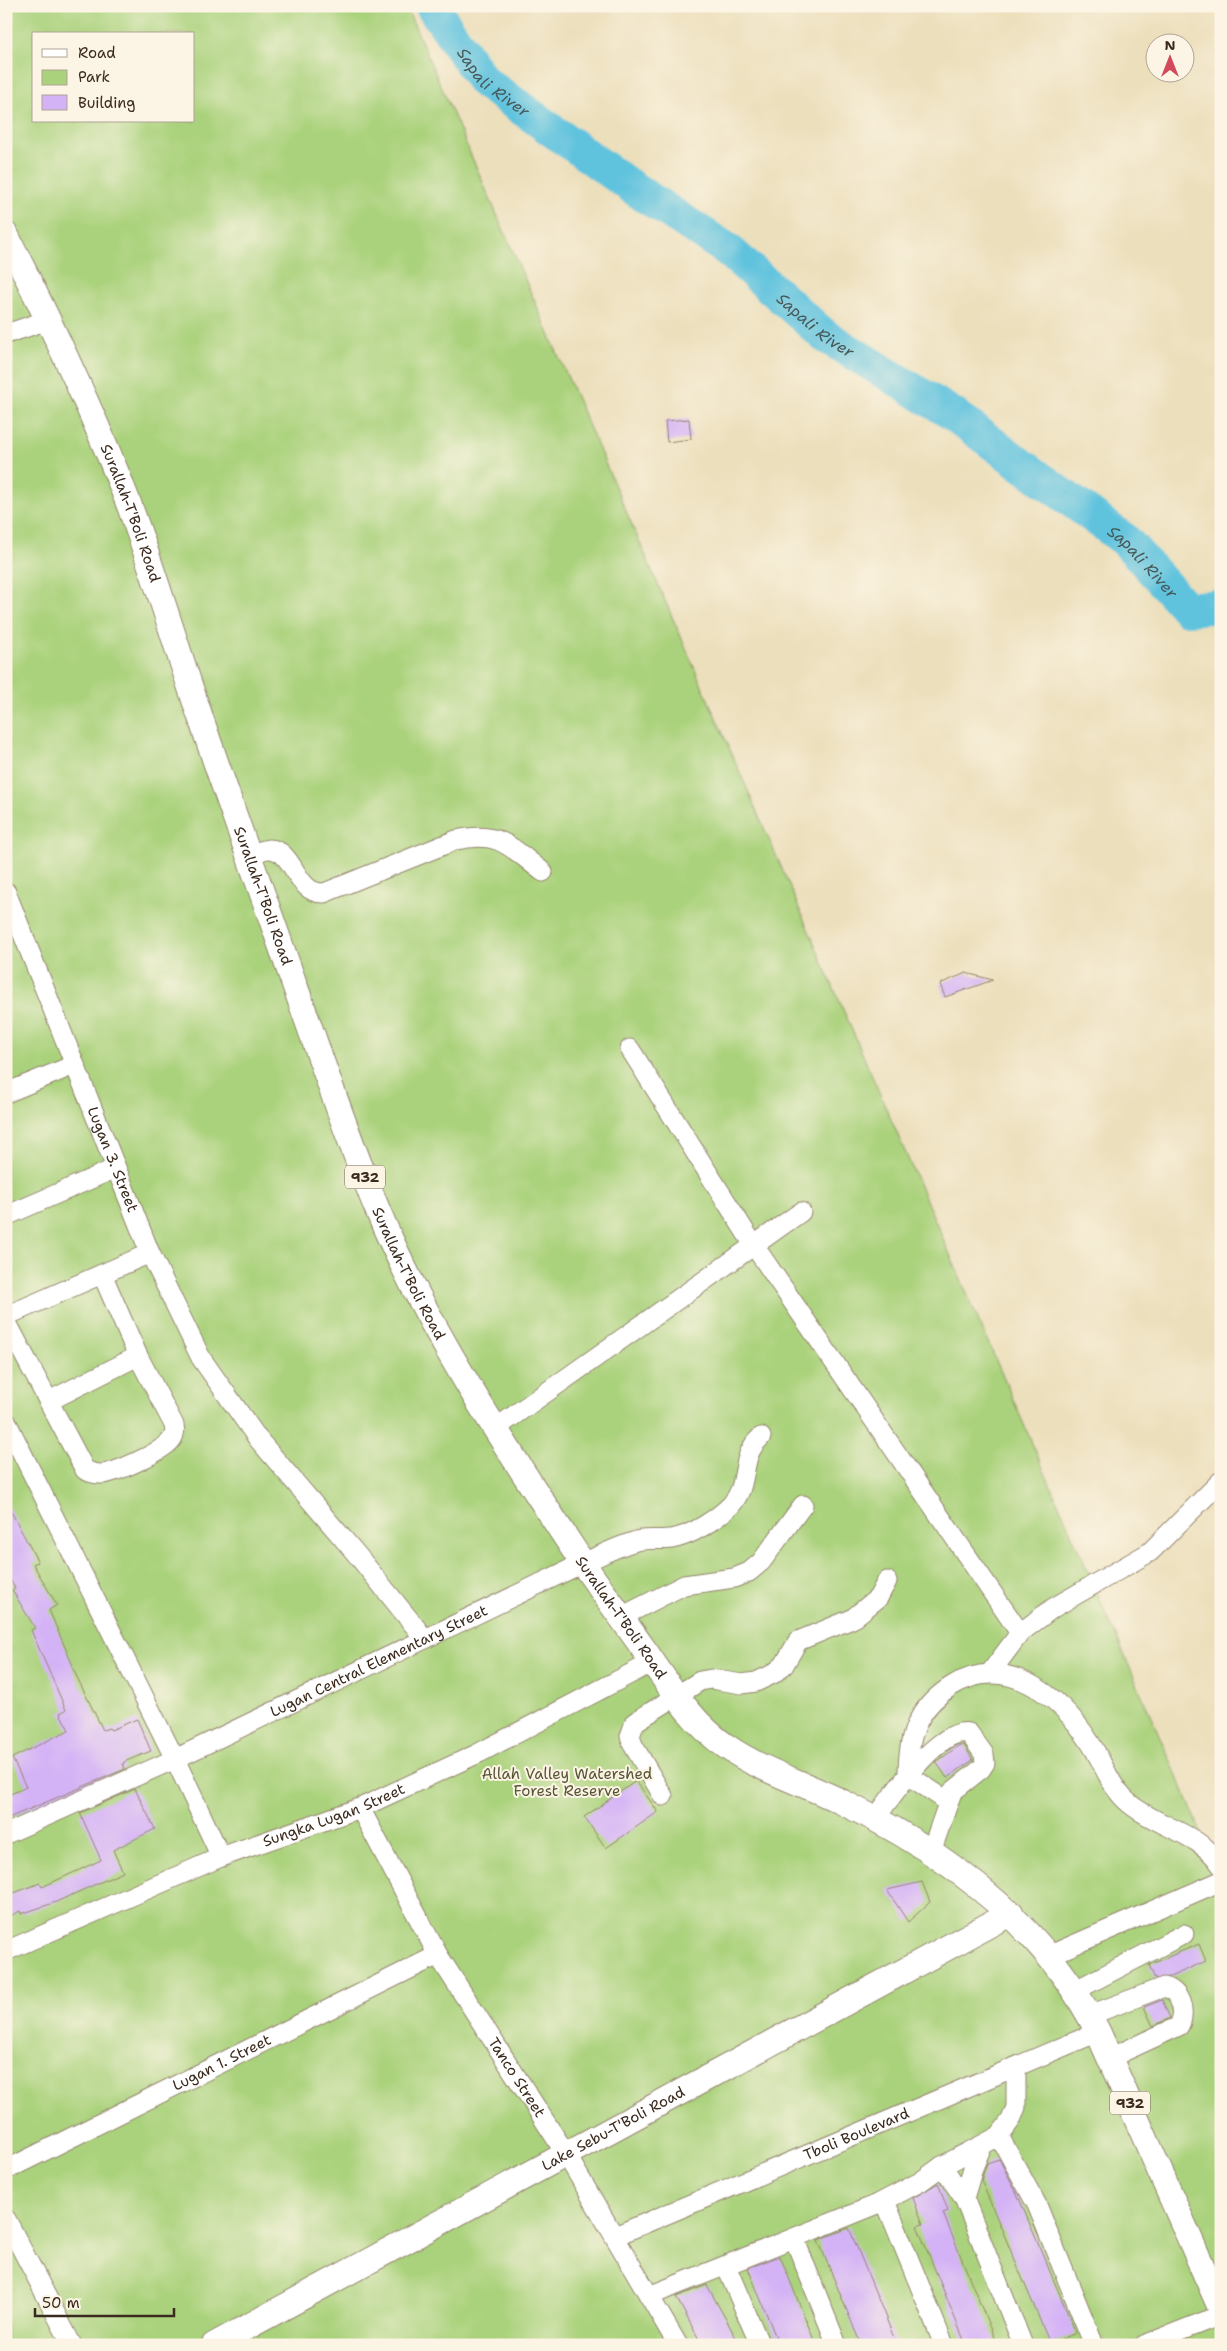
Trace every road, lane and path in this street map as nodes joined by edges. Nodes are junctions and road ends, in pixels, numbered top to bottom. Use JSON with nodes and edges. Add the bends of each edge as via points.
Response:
{"nodes":[{"id":1,"x":6,"y":235,"type":"edge"},
{"id":2,"x":48,"y":320,"type":"junction"},
{"id":3,"x":6,"y":334,"type":"edge"},
{"id":4,"x":248,"y":854,"type":"junction"},
{"id":5,"x":543,"y":872,"type":"dead end"},
{"id":6,"x":6,"y":892,"type":"edge"},
{"id":7,"x":630,"y":1049,"type":"dead end"},
{"id":8,"x":74,"y":1065,"type":"junction"},
{"id":9,"x":6,"y":1093,"type":"edge"},
{"id":10,"x":116,"y":1168,"type":"junction"},
{"id":11,"x":801,"y":1212,"type":"dead end"},
{"id":12,"x":6,"y":1216,"type":"edge"},
{"id":13,"x":753,"y":1244,"type":"junction"},
{"id":14,"x":150,"y":1253,"type":"junction"},
{"id":15,"x":102,"y":1274,"type":"junction"},
{"id":16,"x":6,"y":1316,"type":"edge"},
{"id":17,"x":6,"y":1321,"type":"edge"},
{"id":18,"x":138,"y":1356,"type":"junction"},
{"id":19,"x":49,"y":1402,"type":"junction"},
{"id":20,"x":6,"y":1421,"type":"edge"},
{"id":21,"x":496,"y":1428,"type":"junction"},
{"id":22,"x":761,"y":1437,"type":"dead end"},
{"id":23,"x":1221,"y":1481,"type":"edge"},
{"id":24,"x":803,"y":1505,"type":"dead end"},
{"id":25,"x":583,"y":1563,"type":"junction"},
{"id":26,"x":887,"y":1581,"type":"dead end"},
{"id":27,"x":621,"y":1617,"type":"junction"},
{"id":28,"x":1020,"y":1633,"type":"junction"},
{"id":29,"x":425,"y":1639,"type":"junction"},
{"id":30,"x":653,"y":1662,"type":"junction"},
{"id":31,"x":990,"y":1673,"type":"junction"},
{"id":32,"x":678,"y":1696,"type":"junction"},
{"id":33,"x":175,"y":1759,"type":"junction"},
{"id":34,"x":908,"y":1775,"type":"junction"},
{"id":35,"x":663,"y":1796,"type":"dead end"},
{"id":36,"x":947,"y":1801,"type":"junction"},
{"id":37,"x":360,"y":1808,"type":"junction"},
{"id":38,"x":874,"y":1819,"type":"junction"},
{"id":39,"x":6,"y":1834,"type":"edge"},
{"id":40,"x":931,"y":1852,"type":"junction"},
{"id":41,"x":221,"y":1857,"type":"junction"},
{"id":42,"x":1220,"y":1868,"type":"edge"},
{"id":43,"x":1012,"y":1913,"type":"junction"},
{"id":44,"x":1184,"y":1934,"type":"dead end"},
{"id":45,"x":6,"y":1951,"type":"edge"},
{"id":46,"x":438,"y":1955,"type":"junction"},
{"id":47,"x":1048,"y":1956,"type":"junction"},
{"id":48,"x":1074,"y":1991,"type":"junction"},
{"id":49,"x":1094,"y":2024,"type":"junction"},
{"id":50,"x":1110,"y":2058,"type":"junction"},
{"id":51,"x":1016,"y":2067,"type":"junction"},
{"id":52,"x":999,"y":2136,"type":"junction"},
{"id":53,"x":982,"y":2146,"type":"junction"},
{"id":54,"x":566,"y":2154,"type":"junction"},
{"id":55,"x":942,"y":2166,"type":"junction"},
{"id":56,"x":6,"y":2170,"type":"edge"},
{"id":57,"x":964,"y":2198,"type":"junction"},
{"id":58,"x":885,"y":2201,"type":"junction"},
{"id":59,"x":6,"y":2219,"type":"edge"},
{"id":60,"x":615,"y":2236,"type":"junction"},
{"id":61,"x":794,"y":2238,"type":"junction"},
{"id":62,"x":726,"y":2266,"type":"junction"},
{"id":63,"x":649,"y":2296,"type":"junction"},
{"id":64,"x":1221,"y":2309,"type":"edge"},
{"id":65,"x":1221,"y":2316,"type":"edge"},
{"id":66,"x":1170,"y":2340,"type":"edge"},
{"id":67,"x":72,"y":2345,"type":"edge"},
{"id":68,"x":214,"y":2345,"type":"edge"},
{"id":69,"x":678,"y":2345,"type":"edge"},
{"id":70,"x":760,"y":2345,"type":"edge"},
{"id":71,"x":837,"y":2345,"type":"edge"},
{"id":72,"x":944,"y":2345,"type":"edge"},
{"id":73,"x":1023,"y":2345,"type":"edge"},
{"id":74,"x":1094,"y":2345,"type":"edge"},
{"id":75,"x":1144,"y":2345,"type":"edge"}],
"edges":[{"from":1,"to":2,"type":"main road","name":"Surallah-T'Boli Road","number":"932"},
{"from":2,"to":3,"type":"street"},
{"from":2,"to":4,"type":"main road","name":"Surallah-T'Boli Road","number":"932","via":[[127,500]]},
{"from":4,"to":5,"type":"street","via":[[277,850],[306,888],[315,893],[324,893],[456,840],[477,835],[504,843]]},
{"from":4,"to":21,"type":"main road","name":"Surallah-T'Boli Road","number":"932","via":[[379,1214],[469,1387]]},
{"from":6,"to":8,"type":"street","name":"Lugan 3. Street"},
{"from":7,"to":13,"type":"street"},
{"from":8,"to":9,"type":"street"},
{"from":8,"to":10,"type":"street","name":"Lugan 3. Street"},
{"from":10,"to":12,"type":"street"},
{"from":10,"to":14,"type":"street","name":"Lugan 3. Street"},
{"from":11,"to":13,"type":"street"},
{"from":13,"to":21,"type":"street"},
{"from":13,"to":28,"type":"street"},
{"from":14,"to":15,"type":"street"},
{"from":14,"to":29,"type":"street","name":"Lugan 3. Street","via":[[201,1358],[240,1415]]},
{"from":15,"to":16,"type":"street"},
{"from":15,"to":18,"type":"street"},
{"from":17,"to":19,"type":"street"},
{"from":18,"to":19,"type":"street"},
{"from":18,"to":19,"type":"street","via":[[174,1425],[173,1438],[163,1448],[108,1473],[92,1474],[85,1470]]},
{"from":20,"to":33,"type":"street"},
{"from":21,"to":25,"type":"main road","name":"Surallah-T'Boli Road","number":"932"},
{"from":22,"to":25,"type":"street","name":"Lugan Central Elementary Street","via":[[746,1457],[740,1491],[730,1505],[704,1525],[670,1539],[633,1541]]},
{"from":23,"to":28,"type":"street","via":[[1150,1552],[1053,1608]]},
{"from":24,"to":27,"type":"street","via":[[761,1562],[749,1572],[734,1578],[684,1584]]},
{"from":25,"to":27,"type":"main road","name":"Surallah-T'Boli Road","number":"932"},
{"from":25,"to":29,"type":"street","name":"Lugan Central Elementary Street"},
{"from":26,"to":32,"type":"street","via":[[878,1598],[852,1619],[798,1641],[784,1665],[773,1674],[742,1684],[711,1678],[700,1681]]},
{"from":27,"to":30,"type":"main road","name":"Surallah-T'Boli Road","number":"932"},
{"from":28,"to":31,"type":"street"},
{"from":29,"to":33,"type":"street","name":"Lugan Central Elementary Street"},
{"from":30,"to":32,"type":"main road","name":"Surallah-T'Boli Road","number":"932"},
{"from":30,"to":37,"type":"street","name":"Sungka Lugan Street","via":[[479,1753]]},
{"from":31,"to":34,"type":"street","via":[[957,1683],[928,1705],[919,1718],[908,1748]]},
{"from":31,"to":42,"type":"street","via":[[1010,1675],[1031,1684],[1052,1700],[1078,1726],[1117,1790],[1130,1804],[1195,1841]]},
{"from":32,"to":35,"type":"street","via":[[635,1722],[630,1736]]},
{"from":32,"to":38,"type":"main road","name":"Surallah-T'Boli Road","number":"932","via":[[696,1721],[726,1747]]},
{"from":33,"to":39,"type":"street","name":"Lugan Central Elementary Street"},
{"from":33,"to":41,"type":"street"},
{"from":34,"to":36,"type":"street"},
{"from":34,"to":36,"type":"street","via":[[932,1750],[962,1732],[972,1735],[984,1754],[984,1765],[958,1786]]},
{"from":34,"to":38,"type":"street"},
{"from":36,"to":40,"type":"street"},
{"from":37,"to":41,"type":"street","name":"Sungka Lugan Street"},
{"from":37,"to":46,"type":"street","name":"Tanco Street"},
{"from":38,"to":40,"type":"main road","name":"Surallah-T'Boli Road","number":"932"},
{"from":40,"to":43,"type":"main road","name":"Surallah-T'Boli Road","number":"932"},
{"from":41,"to":45,"type":"street","name":"Sungka Lugan Street"},
{"from":42,"to":47,"type":"street"},
{"from":43,"to":47,"type":"main road","number":"932"},
{"from":43,"to":54,"type":"main road","name":"Lake Sebu-T'Boli Road"},
{"from":44,"to":48,"type":"street"},
{"from":46,"to":54,"type":"street","name":"Tanco Street"},
{"from":46,"to":56,"type":"street","name":"Lugan 1. Street"},
{"from":47,"to":48,"type":"main road","number":"932"},
{"from":48,"to":49,"type":"main road","number":"932"},
{"from":49,"to":50,"type":"main road","number":"932"},
{"from":49,"to":50,"type":"street","name":"Tboli Boulevard","via":[[1164,1987],[1174,1992],[1181,2007],[1179,2026]]},
{"from":49,"to":51,"type":"street","name":"Tboli Boulevard"},
{"from":50,"to":64,"type":"main road","number":"932"},
{"from":51,"to":52,"type":"street","via":[[1016,2107],[1012,2120]]},
{"from":51,"to":60,"type":"street","name":"Tboli Boulevard"},
{"from":52,"to":53,"type":"street"},
{"from":52,"to":74,"type":"street","via":[[1037,2206]]},
{"from":53,"to":55,"type":"street"},
{"from":53,"to":57,"type":"street"},
{"from":54,"to":60,"type":"street","name":"Tanco Street"},
{"from":54,"to":68,"type":"main road","name":"Lake Sebu-T'Boli Road"},
{"from":55,"to":57,"type":"street"},
{"from":55,"to":58,"type":"street"},
{"from":57,"to":73,"type":"street"},
{"from":58,"to":61,"type":"street"},
{"from":58,"to":72,"type":"street"},
{"from":59,"to":67,"type":"street"},
{"from":60,"to":63,"type":"street","name":"Tanco Street"},
{"from":61,"to":62,"type":"street"},
{"from":61,"to":71,"type":"street"},
{"from":62,"to":63,"type":"street"},
{"from":62,"to":70,"type":"street"},
{"from":63,"to":69,"type":"street","name":"Tanco Street"},
{"from":65,"to":66,"type":"street"},
{"from":66,"to":75,"type":"street"}]}
